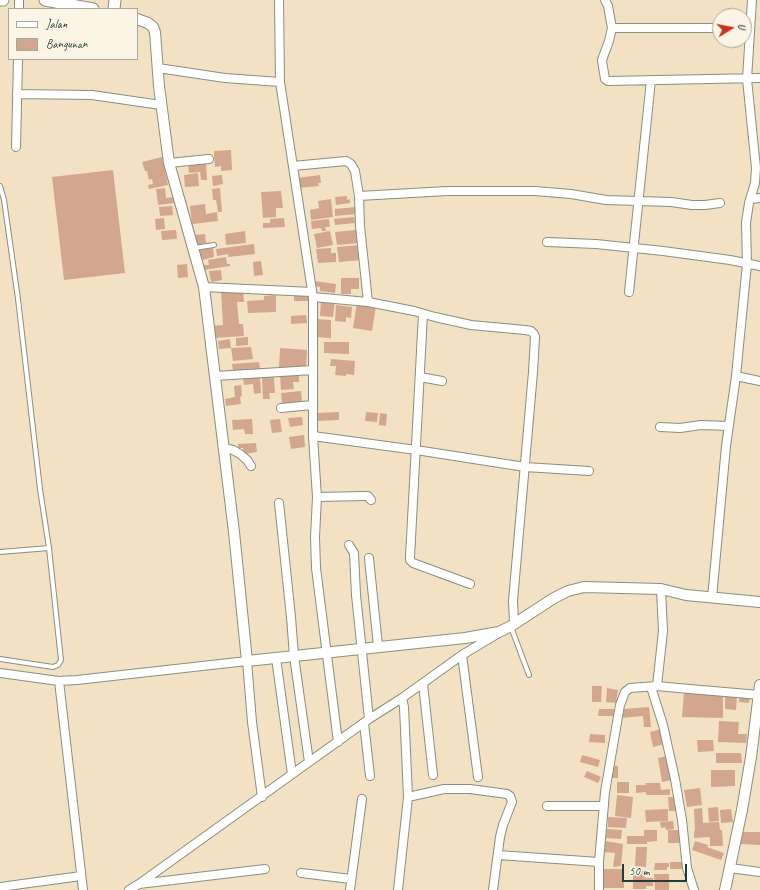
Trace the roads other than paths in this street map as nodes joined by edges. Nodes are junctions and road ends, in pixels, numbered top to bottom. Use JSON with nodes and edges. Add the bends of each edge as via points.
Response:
{"nodes":[{"id":1,"x":0,"y":0,"type":"edge"},
{"id":2,"x":4,"y":0,"type":"edge"},
{"id":3,"x":45,"y":0,"type":"edge"},
{"id":4,"x":280,"y":0,"type":"edge"},
{"id":5,"x":605,"y":0,"type":"edge"},
{"id":6,"x":88,"y":8,"type":"edge"},
{"id":7,"x":138,"y":19,"type":"edge"},
{"id":8,"x":612,"y":28,"type":"junction"},
{"id":9,"x":712,"y":28,"type":"edge"},
{"id":10,"x":747,"y":48,"type":"edge"},
{"id":11,"x":18,"y":60,"type":"edge"},
{"id":12,"x":158,"y":68,"type":"junction"},
{"id":13,"x":760,"y":78,"type":"edge"},
{"id":14,"x":747,"y":79,"type":"junction"},
{"id":15,"x":651,"y":80,"type":"junction"},
{"id":16,"x":280,"y":82,"type":"junction"},
{"id":17,"x":17,"y":94,"type":"junction"},
{"id":18,"x":161,"y":105,"type":"junction"},
{"id":19,"x":16,"y":147,"type":"dead end"},
{"id":20,"x":209,"y":159,"type":"dead end"},
{"id":21,"x":169,"y":163,"type":"junction"},
{"id":22,"x":293,"y":166,"type":"junction"},
{"id":23,"x":0,"y":187,"type":"edge"},
{"id":24,"x":359,"y":196,"type":"junction"},
{"id":25,"x":760,"y":198,"type":"edge"},
{"id":26,"x":751,"y":199,"type":"junction"},
{"id":27,"x":638,"y":201,"type":"junction"},
{"id":28,"x":720,"y":203,"type":"dead end"},
{"id":29,"x":547,"y":242,"type":"dead end"},
{"id":30,"x":214,"y":245,"type":"dead end"},
{"id":31,"x":193,"y":248,"type":"junction"},
{"id":32,"x":633,"y":249,"type":"junction"},
{"id":33,"x":747,"y":264,"type":"junction"},
{"id":34,"x":760,"y":266,"type":"edge"},
{"id":35,"x":204,"y":287,"type":"junction"},
{"id":36,"x":629,"y":292,"type":"dead end"},
{"id":37,"x":312,"y":294,"type":"junction"},
{"id":38,"x":368,"y":302,"type":"junction"},
{"id":39,"x":423,"y":314,"type":"junction"},
{"id":40,"x":313,"y":370,"type":"junction"},
{"id":41,"x":215,"y":376,"type":"junction"},
{"id":42,"x":736,"y":376,"type":"junction"},
{"id":43,"x":420,"y":377,"type":"junction"},
{"id":44,"x":442,"y":380,"type":"dead end"},
{"id":45,"x":760,"y":381,"type":"edge"},
{"id":46,"x":312,"y":405,"type":"junction"},
{"id":47,"x":281,"y":408,"type":"dead end"},
{"id":48,"x":729,"y":426,"type":"junction"},
{"id":49,"x":660,"y":427,"type":"dead end"},
{"id":50,"x":313,"y":436,"type":"junction"},
{"id":51,"x":223,"y":448,"type":"junction"},
{"id":52,"x":416,"y":450,"type":"junction"},
{"id":53,"x":251,"y":466,"type":"dead end"},
{"id":54,"x":525,"y":468,"type":"junction"},
{"id":55,"x":589,"y":471,"type":"dead end"},
{"id":56,"x":317,"y":497,"type":"junction"},
{"id":57,"x":371,"y":500,"type":"dead end"},
{"id":58,"x":278,"y":503,"type":"dead end"},
{"id":59,"x":349,"y":545,"type":"dead end"},
{"id":60,"x":49,"y":548,"type":"junction"},
{"id":61,"x":0,"y":552,"type":"edge"},
{"id":62,"x":369,"y":558,"type":"dead end"},
{"id":63,"x":470,"y":584,"type":"dead end"},
{"id":64,"x":656,"y":589,"type":"junction"},
{"id":65,"x":712,"y":598,"type":"junction"},
{"id":66,"x":760,"y":602,"type":"edge"},
{"id":67,"x":513,"y":625,"type":"junction"},
{"id":68,"x":499,"y":632,"type":"junction"},
{"id":69,"x":378,"y":646,"type":"junction"},
{"id":70,"x":361,"y":649,"type":"junction"},
{"id":71,"x":327,"y":652,"type":"junction"},
{"id":72,"x":462,"y":655,"type":"junction"},
{"id":73,"x":294,"y":656,"type":"junction"},
{"id":74,"x":276,"y":658,"type":"junction"},
{"id":75,"x":0,"y":659,"type":"edge"},
{"id":76,"x":247,"y":661,"type":"junction"},
{"id":77,"x":0,"y":673,"type":"edge"},
{"id":78,"x":529,"y":675,"type":"dead end"},
{"id":79,"x":59,"y":681,"type":"junction"},
{"id":80,"x":423,"y":684,"type":"junction"},
{"id":81,"x":654,"y":686,"type":"junction"},
{"id":82,"x":760,"y":691,"type":"edge"},
{"id":83,"x":402,"y":698,"type":"junction"},
{"id":84,"x":366,"y":721,"type":"junction"},
{"id":85,"x":338,"y":742,"type":"junction"},
{"id":86,"x":309,"y":762,"type":"junction"},
{"id":87,"x":292,"y":774,"type":"junction"},
{"id":88,"x":433,"y":775,"type":"dead end"},
{"id":89,"x":370,"y":776,"type":"dead end"},
{"id":90,"x":478,"y":777,"type":"dead end"},
{"id":91,"x":408,"y":796,"type":"junction"},
{"id":92,"x":262,"y":797,"type":"junction"},
{"id":93,"x":362,"y":799,"type":"dead end"},
{"id":94,"x":547,"y":806,"type":"dead end"},
{"id":95,"x":604,"y":806,"type":"junction"},
{"id":96,"x":498,"y":855,"type":"junction"},
{"id":97,"x":599,"y":862,"type":"junction"},
{"id":98,"x":730,"y":868,"type":"junction"},
{"id":99,"x":265,"y":869,"type":"dead end"},
{"id":100,"x":301,"y":872,"type":"dead end"},
{"id":101,"x":760,"y":872,"type":"edge"},
{"id":102,"x":81,"y":876,"type":"junction"},
{"id":103,"x":351,"y":879,"type":"junction"},
{"id":104,"x":139,"y":884,"type":"junction"},
{"id":105,"x":0,"y":887,"type":"edge"},
{"id":106,"x":83,"y":890,"type":"edge"},
{"id":107,"x":129,"y":890,"type":"edge"},
{"id":108,"x":350,"y":890,"type":"edge"},
{"id":109,"x":398,"y":890,"type":"edge"},
{"id":110,"x":494,"y":890,"type":"edge"},
{"id":111,"x":599,"y":890,"type":"edge"},
{"id":112,"x":694,"y":890,"type":"edge"},
{"id":113,"x":725,"y":890,"type":"edge"}],
"edges":[{"from":1,"to":2,"type":"main road"},
{"from":3,"to":6,"type":"main road"},
{"from":4,"to":16,"type":"street"},
{"from":5,"to":8,"type":"street"},
{"from":7,"to":12,"type":"street","via":[[148,23],[156,32]]},
{"from":8,"to":9,"type":"street"},
{"from":8,"to":15,"type":"street","via":[[602,60],[605,79]]},
{"from":10,"to":14,"type":"street"},
{"from":11,"to":17,"type":"street"},
{"from":12,"to":16,"type":"street","via":[[226,78]]},
{"from":12,"to":18,"type":"street"},
{"from":13,"to":14,"type":"street"},
{"from":14,"to":15,"type":"street"},
{"from":14,"to":26,"type":"street","via":[[756,168]]},
{"from":15,"to":27,"type":"street"},
{"from":16,"to":22,"type":"street"},
{"from":17,"to":18,"type":"street","via":[[92,95]]},
{"from":17,"to":19,"type":"street"},
{"from":18,"to":21,"type":"street"},
{"from":20,"to":21,"type":"street"},
{"from":21,"to":31,"type":"street"},
{"from":22,"to":24,"type":"street","via":[[346,161],[355,171]]},
{"from":22,"to":37,"type":"street"},
{"from":23,"to":60,"type":"lane","via":[[16,284]]},
{"from":24,"to":27,"type":"street","via":[[446,191],[535,190],[606,200]]},
{"from":24,"to":38,"type":"street"},
{"from":25,"to":26,"type":"street"},
{"from":26,"to":33,"type":"street","via":[[746,223]]},
{"from":27,"to":28,"type":"street","via":[[692,205]]},
{"from":27,"to":32,"type":"street"},
{"from":29,"to":32,"type":"street"},
{"from":30,"to":31,"type":"lane"},
{"from":31,"to":35,"type":"street"},
{"from":32,"to":33,"type":"street"},
{"from":32,"to":36,"type":"street"},
{"from":33,"to":34,"type":"street"},
{"from":33,"to":42,"type":"street"},
{"from":35,"to":37,"type":"street"},
{"from":35,"to":41,"type":"street"},
{"from":37,"to":38,"type":"street"},
{"from":37,"to":40,"type":"street"},
{"from":38,"to":39,"type":"street","via":[[405,308]]},
{"from":39,"to":43,"type":"street"},
{"from":39,"to":54,"type":"street","via":[[471,325],[531,331],[534,334]]},
{"from":40,"to":41,"type":"street"},
{"from":40,"to":46,"type":"street"},
{"from":41,"to":51,"type":"street"},
{"from":42,"to":45,"type":"street"},
{"from":42,"to":48,"type":"street"},
{"from":43,"to":44,"type":"street"},
{"from":43,"to":52,"type":"street"},
{"from":46,"to":47,"type":"street"},
{"from":46,"to":50,"type":"street"},
{"from":48,"to":49,"type":"street"},
{"from":48,"to":65,"type":"street"},
{"from":50,"to":52,"type":"street"},
{"from":50,"to":56,"type":"street"},
{"from":51,"to":53,"type":"street","via":[[240,454]]},
{"from":51,"to":76,"type":"street"},
{"from":52,"to":54,"type":"street"},
{"from":52,"to":63,"type":"street","via":[[410,560]]},
{"from":54,"to":55,"type":"street"},
{"from":54,"to":67,"type":"street"},
{"from":56,"to":57,"type":"street","via":[[368,496]]},
{"from":56,"to":71,"type":"street","via":[[316,568]]},
{"from":58,"to":73,"type":"street"},
{"from":59,"to":70,"type":"street","via":[[354,553]]},
{"from":60,"to":61,"type":"lane"},
{"from":60,"to":75,"type":"lane","via":[[61,660],[53,667]]},
{"from":62,"to":69,"type":"street"},
{"from":64,"to":65,"type":"street"},
{"from":64,"to":67,"type":"street","via":[[577,588],[554,598]]},
{"from":64,"to":81,"type":"street","via":[[663,631]]},
{"from":65,"to":66,"type":"street"},
{"from":67,"to":68,"type":"street"},
{"from":67,"to":78,"type":"lane"},
{"from":68,"to":69,"type":"street","via":[[465,638]]},
{"from":68,"to":72,"type":"street"},
{"from":69,"to":70,"type":"street"},
{"from":70,"to":71,"type":"street"},
{"from":70,"to":84,"type":"street"},
{"from":71,"to":73,"type":"street"},
{"from":71,"to":85,"type":"street"},
{"from":72,"to":80,"type":"street"},
{"from":72,"to":90,"type":"street"},
{"from":73,"to":74,"type":"street"},
{"from":73,"to":86,"type":"street"},
{"from":74,"to":76,"type":"street"},
{"from":74,"to":87,"type":"street"},
{"from":76,"to":79,"type":"street"},
{"from":76,"to":92,"type":"street"},
{"from":77,"to":79,"type":"street"},
{"from":79,"to":102,"type":"street"},
{"from":80,"to":83,"type":"street"},
{"from":80,"to":88,"type":"street"},
{"from":81,"to":82,"type":"street"},
{"from":81,"to":95,"type":"street","via":[[630,688],[625,692],[620,705]]},
{"from":81,"to":112,"type":"street","via":[[675,779],[687,868]]},
{"from":82,"to":98,"type":"street","via":[[751,757]]},
{"from":83,"to":84,"type":"street"},
{"from":83,"to":91,"type":"street"},
{"from":84,"to":85,"type":"street"},
{"from":84,"to":89,"type":"street"},
{"from":85,"to":86,"type":"street"},
{"from":86,"to":87,"type":"street"},
{"from":87,"to":92,"type":"street"},
{"from":91,"to":96,"type":"street","via":[[444,788],[507,794],[512,802],[503,825]]},
{"from":91,"to":109,"type":"street"},
{"from":92,"to":104,"type":"street"},
{"from":93,"to":103,"type":"street"},
{"from":94,"to":95,"type":"street"},
{"from":95,"to":97,"type":"street"},
{"from":96,"to":97,"type":"street"},
{"from":96,"to":110,"type":"street"},
{"from":97,"to":111,"type":"street"},
{"from":98,"to":101,"type":"street"},
{"from":98,"to":113,"type":"street"},
{"from":99,"to":104,"type":"street"},
{"from":100,"to":103,"type":"street"},
{"from":102,"to":105,"type":"street"},
{"from":102,"to":106,"type":"street"},
{"from":103,"to":108,"type":"street"},
{"from":104,"to":107,"type":"street"}]}
